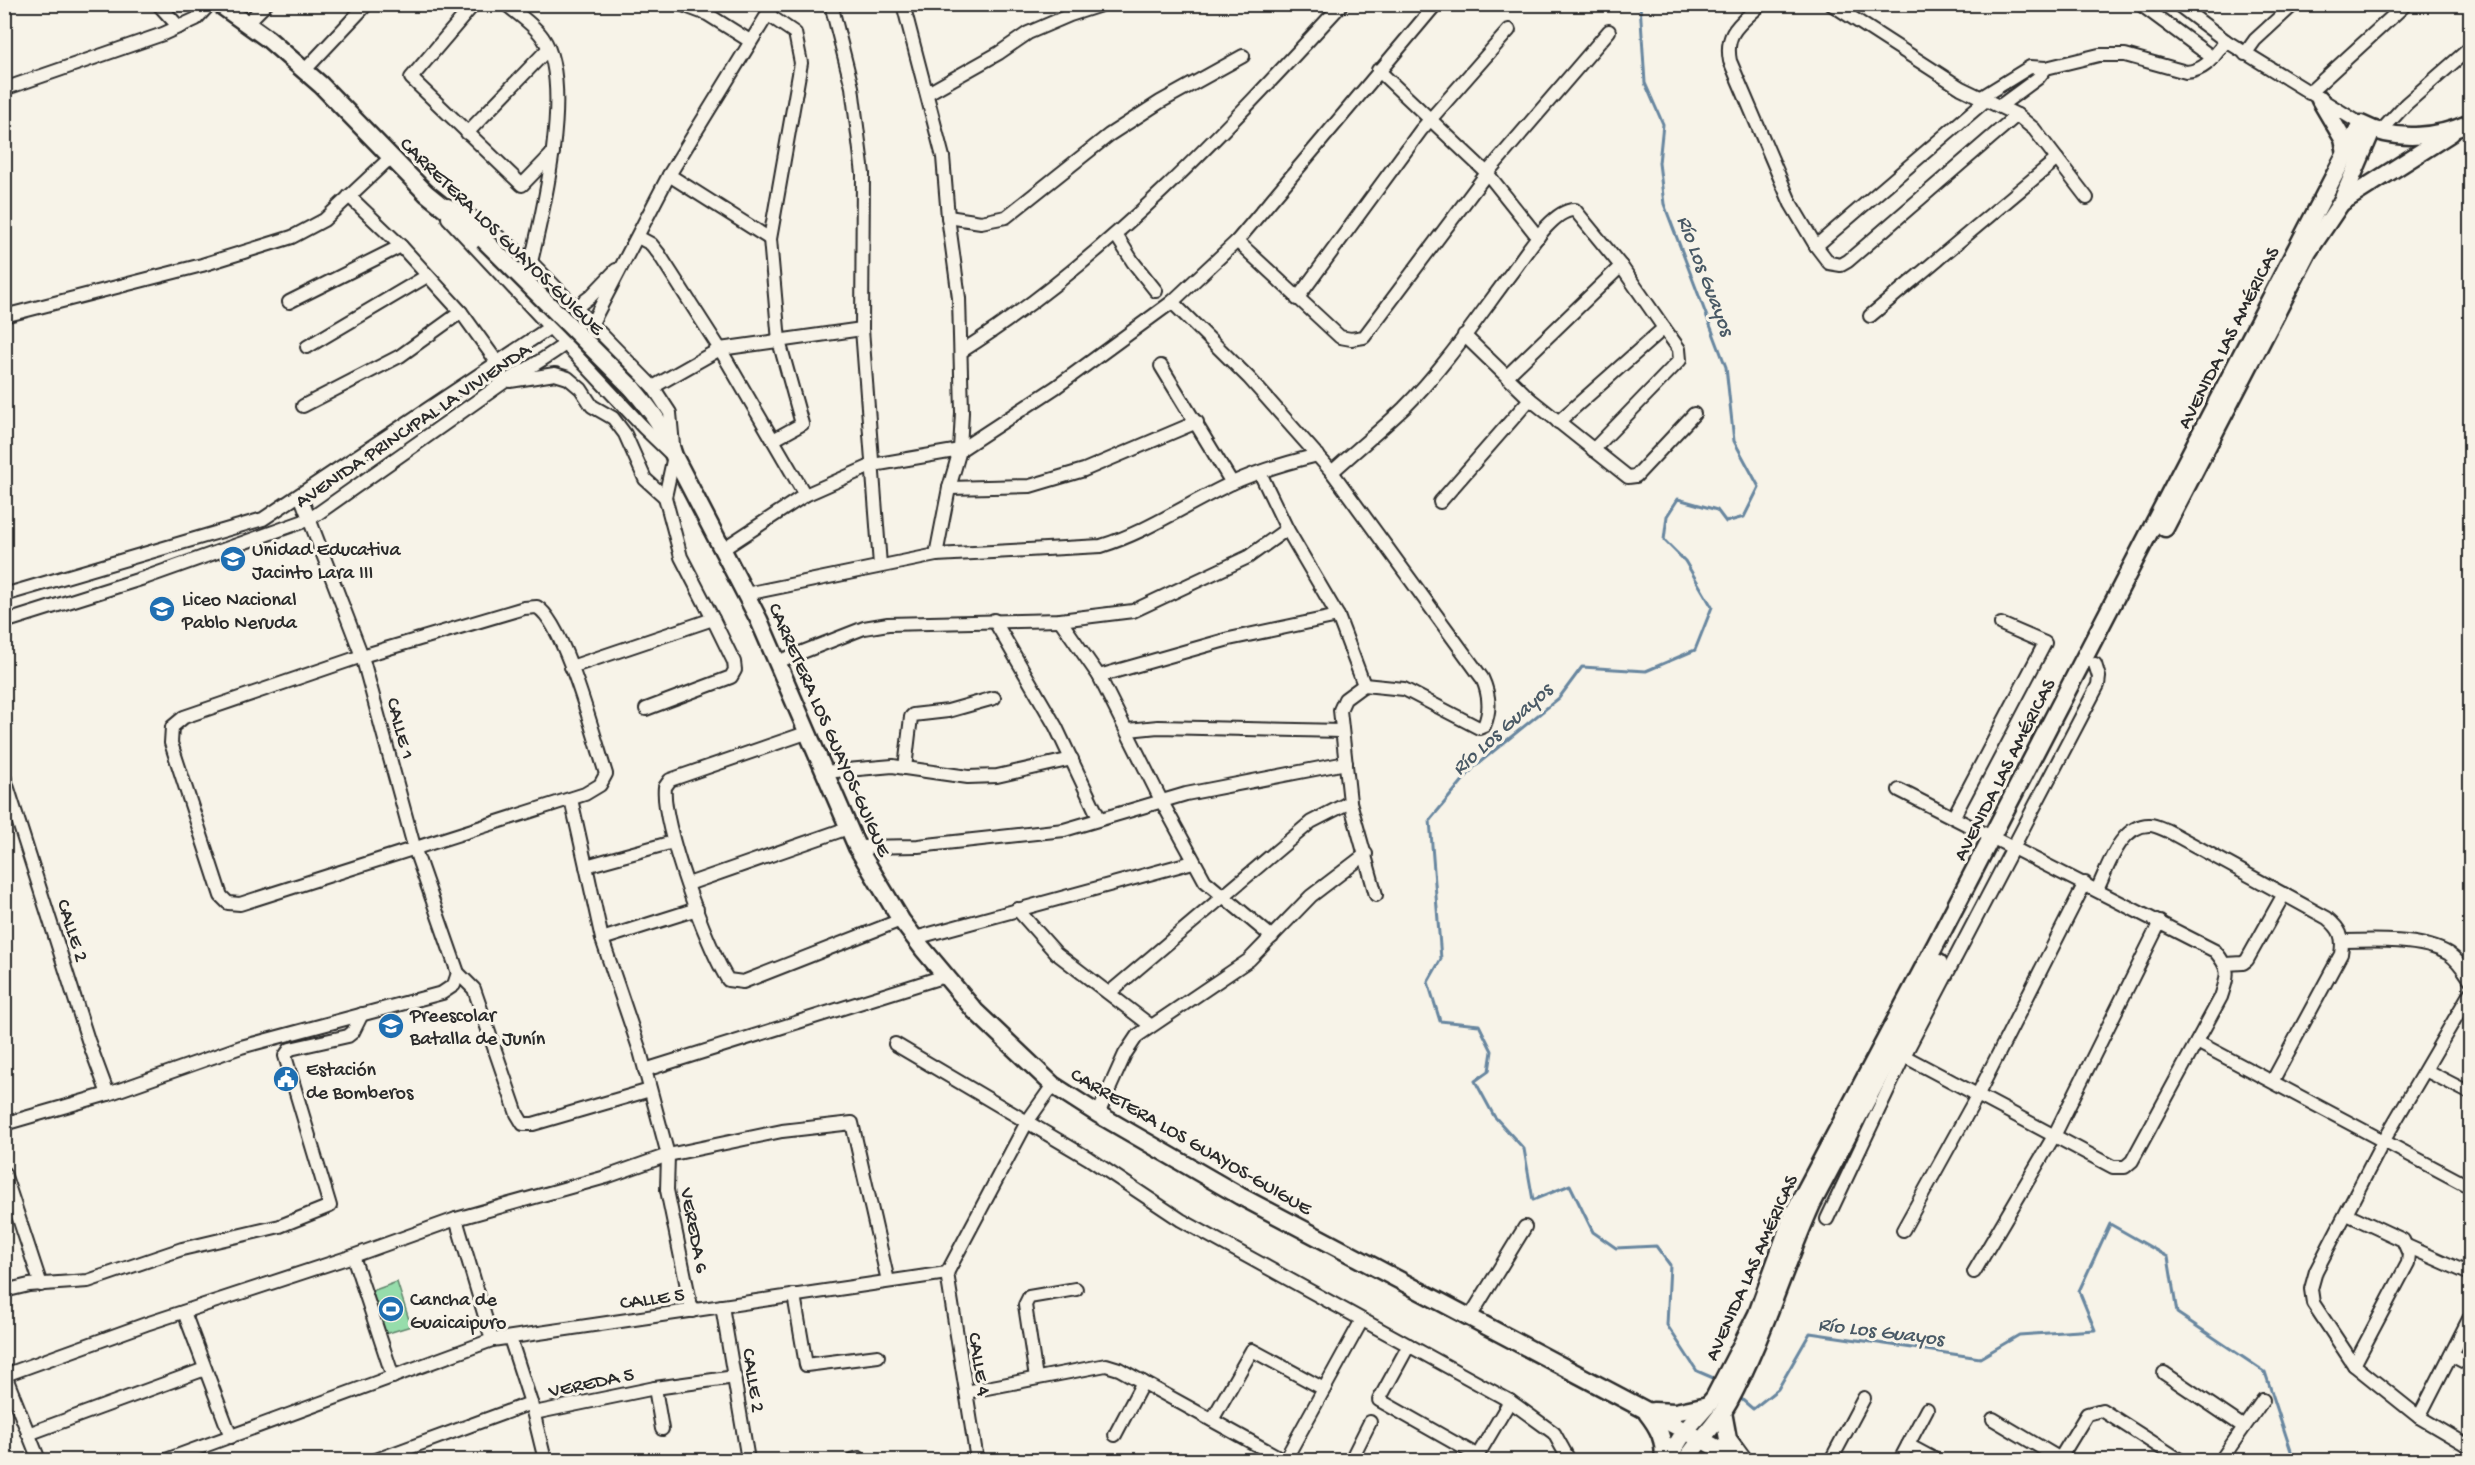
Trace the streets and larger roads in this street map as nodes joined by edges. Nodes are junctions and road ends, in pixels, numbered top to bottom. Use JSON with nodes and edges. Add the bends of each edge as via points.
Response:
{"nodes":[{"id":1,"x":158,"y":4,"type":"edge"},
{"id":2,"x":210,"y":4,"type":"edge"},
{"id":3,"x":219,"y":4,"type":"edge"},
{"id":4,"x":266,"y":4,"type":"edge"},
{"id":5,"x":367,"y":4,"type":"edge"},
{"id":6,"x":474,"y":4,"type":"edge"},
{"id":7,"x":506,"y":4,"type":"edge"},
{"id":8,"x":680,"y":4,"type":"edge"},
{"id":9,"x":831,"y":4,"type":"edge"},
{"id":10,"x":903,"y":4,"type":"edge"},
{"id":11,"x":1104,"y":4,"type":"edge"},
{"id":12,"x":1342,"y":4,"type":"edge"},
{"id":13,"x":1436,"y":4,"type":"edge"},
{"id":14,"x":1761,"y":4,"type":"edge"},
{"id":15,"x":1831,"y":4,"type":"edge"},
{"id":16,"x":2140,"y":4,"type":"edge"},
{"id":17,"x":2294,"y":4,"type":"edge"},
{"id":18,"x":2406,"y":4,"type":"edge"},
{"id":19,"x":2180,"y":6,"type":"edge"},
{"id":20,"x":706,"y":9,"type":"edge"},
{"id":21,"x":771,"y":9,"type":"edge"},
{"id":22,"x":246,"y":24,"type":"junction"},
{"id":23,"x":178,"y":27,"type":"junction"},
{"id":24,"x":1509,"y":30,"type":"dead end"},
{"id":25,"x":1609,"y":32,"type":"dead end"},
{"id":26,"x":750,"y":41,"type":"junction"},
{"id":27,"x":2226,"y":41,"type":"junction"},
{"id":28,"x":2470,"y":48,"type":"edge"},
{"id":29,"x":548,"y":49,"type":"junction"},
{"id":30,"x":2246,"y":54,"type":"junction"},
{"id":31,"x":1244,"y":56,"type":"dead end"},
{"id":32,"x":2212,"y":58,"type":"junction"},
{"id":33,"x":2046,"y":68,"type":"junction"},
{"id":34,"x":1378,"y":70,"type":"junction"},
{"id":35,"x":304,"y":71,"type":"junction"},
{"id":36,"x":4,"y":88,"type":"edge"},
{"id":37,"x":928,"y":93,"type":"junction"},
{"id":38,"x":2314,"y":97,"type":"junction"},
{"id":39,"x":1983,"y":99,"type":"junction"},
{"id":40,"x":2000,"y":106,"type":"junction"},
{"id":41,"x":2017,"y":115,"type":"junction"},
{"id":42,"x":1430,"y":120,"type":"junction"},
{"id":43,"x":2463,"y":126,"type":"edge"},
{"id":44,"x":2371,"y":128,"type":"junction"},
{"id":45,"x":467,"y":134,"type":"junction"},
{"id":46,"x":553,"y":153,"type":"junction"},
{"id":47,"x":2346,"y":153,"type":"junction"},
{"id":48,"x":391,"y":157,"type":"junction"},
{"id":49,"x":2057,"y":159,"type":"junction"},
{"id":50,"x":1487,"y":173,"type":"junction"},
{"id":51,"x":669,"y":175,"type":"junction"},
{"id":52,"x":426,"y":193,"type":"junction"},
{"id":53,"x":349,"y":196,"type":"junction"},
{"id":54,"x":2087,"y":198,"type":"dead end"},
{"id":55,"x":2341,"y":202,"type":"junction"},
{"id":56,"x":948,"y":217,"type":"junction"},
{"id":57,"x":1116,"y":235,"type":"junction"},
{"id":58,"x":638,"y":237,"type":"junction"},
{"id":59,"x":1538,"y":237,"type":"junction"},
{"id":60,"x":770,"y":239,"type":"junction"},
{"id":61,"x":1237,"y":241,"type":"junction"},
{"id":62,"x":401,"y":246,"type":"junction"},
{"id":63,"x":1816,"y":246,"type":"junction"},
{"id":64,"x":627,"y":259,"type":"junction"},
{"id":65,"x":531,"y":262,"type":"junction"},
{"id":66,"x":1621,"y":266,"type":"junction"},
{"id":67,"x":427,"y":276,"type":"junction"},
{"id":68,"x":1156,"y":291,"type":"dead end"},
{"id":69,"x":1297,"y":299,"type":"junction"},
{"id":70,"x":289,"y":302,"type":"dead end"},
{"id":71,"x":1172,"y":302,"type":"junction"},
{"id":72,"x":576,"y":309,"type":"junction"},
{"id":73,"x":461,"y":312,"type":"junction"},
{"id":74,"x":4,"y":316,"type":"edge"},
{"id":75,"x":1870,"y":316,"type":"dead end"},
{"id":76,"x":592,"y":323,"type":"junction"},
{"id":77,"x":549,"y":328,"type":"junction"},
{"id":78,"x":1664,"y":328,"type":"junction"},
{"id":79,"x":862,"y":329,"type":"junction"},
{"id":80,"x":1464,"y":336,"type":"junction"},
{"id":81,"x":779,"y":341,"type":"junction"},
{"id":82,"x":565,"y":344,"type":"junction"},
{"id":83,"x":307,"y":346,"type":"dead end"},
{"id":84,"x":720,"y":349,"type":"junction"},
{"id":85,"x":962,"y":351,"type":"junction"},
{"id":86,"x":497,"y":362,"type":"junction"},
{"id":87,"x":1161,"y":366,"type":"dead end"},
{"id":88,"x":1507,"y":376,"type":"junction"},
{"id":89,"x":504,"y":382,"type":"junction"},
{"id":90,"x":653,"y":387,"type":"junction"},
{"id":91,"x":1530,"y":399,"type":"junction"},
{"id":92,"x":303,"y":406,"type":"dead end"},
{"id":93,"x":1694,"y":414,"type":"dead end"},
{"id":94,"x":1197,"y":423,"type":"junction"},
{"id":95,"x":1558,"y":423,"type":"junction"},
{"id":96,"x":773,"y":440,"type":"junction"},
{"id":97,"x":960,"y":450,"type":"junction"},
{"id":98,"x":1593,"y":450,"type":"junction"},
{"id":99,"x":1318,"y":455,"type":"junction"},
{"id":100,"x":674,"y":456,"type":"junction"},
{"id":101,"x":873,"y":465,"type":"junction"},
{"id":102,"x":1332,"y":472,"type":"junction"},
{"id":103,"x":1260,"y":473,"type":"junction"},
{"id":104,"x":1232,"y":483,"type":"junction"},
{"id":105,"x":949,"y":488,"type":"junction"},
{"id":106,"x":300,"y":495,"type":"junction"},
{"id":107,"x":805,"y":495,"type":"junction"},
{"id":108,"x":665,"y":497,"type":"junction"},
{"id":109,"x":1440,"y":502,"type":"dead end"},
{"id":110,"x":310,"y":519,"type":"junction"},
{"id":111,"x":1287,"y":529,"type":"junction"},
{"id":112,"x":723,"y":549,"type":"junction"},
{"id":113,"x":936,"y":555,"type":"junction"},
{"id":114,"x":880,"y":565,"type":"junction"},
{"id":115,"x":746,"y":594,"type":"junction"},
{"id":116,"x":4,"y":595,"type":"edge"},
{"id":117,"x":1338,"y":616,"type":"junction"},
{"id":118,"x":712,"y":619,"type":"junction"},
{"id":119,"x":994,"y":620,"type":"junction"},
{"id":120,"x":1060,"y":620,"type":"junction"},
{"id":121,"x":4,"y":622,"type":"edge"},
{"id":122,"x":2001,"y":624,"type":"dead end"},
{"id":123,"x":362,"y":656,"type":"junction"},
{"id":124,"x":777,"y":662,"type":"junction"},
{"id":125,"x":571,"y":667,"type":"junction"},
{"id":126,"x":1099,"y":676,"type":"junction"},
{"id":127,"x":1364,"y":685,"type":"junction"},
{"id":128,"x":994,"y":699,"type":"dead end"},
{"id":129,"x":645,"y":709,"type":"dead end"},
{"id":130,"x":1128,"y":730,"type":"junction"},
{"id":131,"x":1342,"y":731,"type":"junction"},
{"id":132,"x":806,"y":733,"type":"junction"},
{"id":133,"x":1072,"y":759,"type":"junction"},
{"id":134,"x":1346,"y":763,"type":"junction"},
{"id":135,"x":905,"y":768,"type":"junction"},
{"id":136,"x":824,"y":772,"type":"junction"},
{"id":137,"x":4,"y":776,"type":"edge"},
{"id":138,"x":1899,"y":790,"type":"dead end"},
{"id":139,"x":571,"y":799,"type":"junction"},
{"id":140,"x":1162,"y":802,"type":"junction"},
{"id":141,"x":1350,"y":802,"type":"junction"},
{"id":142,"x":1954,"y":816,"type":"junction"},
{"id":143,"x":1099,"y":818,"type":"junction"},
{"id":144,"x":848,"y":828,"type":"junction"},
{"id":145,"x":2002,"y":841,"type":"junction"},
{"id":146,"x":673,"y":842,"type":"junction"},
{"id":147,"x":857,"y":848,"type":"junction"},
{"id":148,"x":415,"y":850,"type":"junction"},
{"id":149,"x":1366,"y":854,"type":"junction"},
{"id":150,"x":1193,"y":862,"type":"junction"},
{"id":151,"x":586,"y":866,"type":"junction"},
{"id":152,"x":2085,"y":883,"type":"junction"},
{"id":153,"x":688,"y":884,"type":"junction"},
{"id":154,"x":2097,"y":890,"type":"junction"},
{"id":155,"x":2284,"y":894,"type":"junction"},
{"id":156,"x":1376,"y":895,"type":"dead end"},
{"id":157,"x":1225,"y":897,"type":"junction"},
{"id":158,"x":697,"y":909,"type":"junction"},
{"id":159,"x":1017,"y":909,"type":"junction"},
{"id":160,"x":901,"y":920,"type":"junction"},
{"id":161,"x":2160,"y":922,"type":"junction"},
{"id":162,"x":1272,"y":937,"type":"junction"},
{"id":163,"x":915,"y":938,"type":"junction"},
{"id":164,"x":602,"y":939,"type":"junction"},
{"id":165,"x":2343,"y":940,"type":"junction"},
{"id":166,"x":2226,"y":964,"type":"junction"},
{"id":167,"x":458,"y":973,"type":"junction"},
{"id":168,"x":945,"y":976,"type":"junction"},
{"id":169,"x":2470,"y":979,"type":"edge"},
{"id":170,"x":1108,"y":993,"type":"junction"},
{"id":171,"x":2470,"y":993,"type":"edge"},
{"id":172,"x":362,"y":1014,"type":"junction"},
{"id":173,"x":1150,"y":1025,"type":"junction"},
{"id":174,"x":2197,"y":1042,"type":"junction"},
{"id":175,"x":895,"y":1044,"type":"dead end"},
{"id":176,"x":1904,"y":1056,"type":"junction"},
{"id":177,"x":645,"y":1070,"type":"junction"},
{"id":178,"x":2427,"y":1071,"type":"junction"},
{"id":179,"x":2273,"y":1080,"type":"junction"},
{"id":180,"x":1053,"y":1084,"type":"junction"},
{"id":181,"x":650,"y":1090,"type":"junction"},
{"id":182,"x":2470,"y":1093,"type":"edge"},
{"id":183,"x":108,"y":1094,"type":"junction"},
{"id":184,"x":1977,"y":1096,"type":"junction"},
{"id":185,"x":1098,"y":1114,"type":"junction"},
{"id":186,"x":1027,"y":1122,"type":"junction"},
{"id":187,"x":4,"y":1124,"type":"edge"},
{"id":188,"x":2054,"y":1136,"type":"junction"},
{"id":189,"x":2384,"y":1140,"type":"junction"},
{"id":190,"x":668,"y":1155,"type":"junction"},
{"id":191,"x":4,"y":1173,"type":"edge"},
{"id":192,"x":2470,"y":1186,"type":"edge"},
{"id":193,"x":2347,"y":1214,"type":"junction"},
{"id":194,"x":456,"y":1219,"type":"junction"},
{"id":195,"x":1827,"y":1219,"type":"dead end"},
{"id":196,"x":1525,"y":1227,"type":"dead end"},
{"id":197,"x":1903,"y":1230,"type":"dead end"},
{"id":198,"x":2407,"y":1246,"type":"junction"},
{"id":199,"x":353,"y":1256,"type":"junction"},
{"id":200,"x":1974,"y":1272,"type":"dead end"},
{"id":201,"x":946,"y":1273,"type":"junction"},
{"id":202,"x":2470,"y":1274,"type":"edge"},
{"id":203,"x":888,"y":1281,"type":"junction"},
{"id":204,"x":41,"y":1285,"type":"junction"},
{"id":205,"x":1076,"y":1289,"type":"dead end"},
{"id":206,"x":4,"y":1291,"type":"edge"},
{"id":207,"x":794,"y":1295,"type":"junction"},
{"id":208,"x":722,"y":1306,"type":"junction"},
{"id":209,"x":692,"y":1311,"type":"junction"},
{"id":210,"x":184,"y":1312,"type":"junction"},
{"id":211,"x":1470,"y":1317,"type":"junction"},
{"id":212,"x":2470,"y":1317,"type":"edge"},
{"id":213,"x":1362,"y":1320,"type":"junction"},
{"id":214,"x":510,"y":1338,"type":"junction"},
{"id":215,"x":492,"y":1340,"type":"junction"},
{"id":216,"x":1409,"y":1345,"type":"junction"},
{"id":217,"x":2451,"y":1355,"type":"junction"},
{"id":218,"x":878,"y":1356,"type":"dead end"},
{"id":219,"x":2354,"y":1365,"type":"junction"},
{"id":220,"x":2470,"y":1365,"type":"edge"},
{"id":221,"x":205,"y":1369,"type":"junction"},
{"id":222,"x":2164,"y":1373,"type":"dead end"},
{"id":223,"x":393,"y":1377,"type":"junction"},
{"id":224,"x":735,"y":1377,"type":"junction"},
{"id":225,"x":1036,"y":1378,"type":"junction"},
{"id":226,"x":1143,"y":1382,"type":"junction"},
{"id":227,"x":655,"y":1388,"type":"junction"},
{"id":228,"x":1324,"y":1389,"type":"junction"},
{"id":229,"x":966,"y":1392,"type":"junction"},
{"id":230,"x":1864,"y":1398,"type":"dead end"},
{"id":231,"x":2263,"y":1400,"type":"dead end"},
{"id":232,"x":1510,"y":1401,"type":"junction"},
{"id":233,"x":1718,"y":1405,"type":"junction"},
{"id":234,"x":532,"y":1408,"type":"junction"},
{"id":235,"x":1928,"y":1409,"type":"dead end"},
{"id":236,"x":1644,"y":1410,"type":"junction"},
{"id":237,"x":2419,"y":1417,"type":"junction"},
{"id":238,"x":1993,"y":1419,"type":"dead end"},
{"id":239,"x":1212,"y":1420,"type":"junction"},
{"id":240,"x":1370,"y":1422,"type":"dead end"},
{"id":241,"x":2244,"y":1427,"type":"junction"},
{"id":242,"x":662,"y":1430,"type":"dead end"},
{"id":243,"x":1685,"y":1431,"type":"junction"},
{"id":244,"x":28,"y":1434,"type":"junction"},
{"id":245,"x":1115,"y":1435,"type":"dead end"},
{"id":246,"x":231,"y":1437,"type":"junction"},
{"id":247,"x":1702,"y":1440,"type":"junction"},
{"id":248,"x":1908,"y":1445,"type":"junction"},
{"id":249,"x":2470,"y":1447,"type":"edge"},
{"id":250,"x":1476,"y":1458,"type":"edge"},
{"id":251,"x":2060,"y":1460,"type":"edge"},
{"id":252,"x":39,"y":1461,"type":"edge"},
{"id":253,"x":166,"y":1461,"type":"edge"},
{"id":254,"x":376,"y":1461,"type":"edge"},
{"id":255,"x":545,"y":1461,"type":"edge"},
{"id":256,"x":748,"y":1461,"type":"edge"},
{"id":257,"x":977,"y":1461,"type":"edge"},
{"id":258,"x":1284,"y":1461,"type":"edge"},
{"id":259,"x":1351,"y":1461,"type":"edge"},
{"id":260,"x":1569,"y":1461,"type":"edge"},
{"id":261,"x":1665,"y":1461,"type":"edge"},
{"id":262,"x":1686,"y":1461,"type":"edge"},
{"id":263,"x":1740,"y":1461,"type":"edge"},
{"id":264,"x":1745,"y":1461,"type":"edge"},
{"id":265,"x":1831,"y":1461,"type":"edge"},
{"id":266,"x":1900,"y":1461,"type":"edge"},
{"id":267,"x":1936,"y":1461,"type":"edge"},
{"id":268,"x":2180,"y":1461,"type":"edge"},
{"id":269,"x":2221,"y":1461,"type":"edge"}],
"edges":[{"from":1,"to":23,"type":"street"},
{"from":2,"to":23,"type":"street","via":[[196,19]]},
{"from":3,"to":22,"type":"street","name":"CARRETERA LOS GUAYOS-GUIGUE"},
{"from":4,"to":22,"type":"street"},
{"from":5,"to":35,"type":"street"},
{"from":6,"to":45,"type":"street","via":[[411,78]]},
{"from":7,"to":29,"type":"street","via":[[543,37]]},
{"from":8,"to":20,"type":"street"},
{"from":9,"to":79,"type":"street","via":[[852,87],[863,174]]},
{"from":10,"to":37,"type":"street"},
{"from":11,"to":37,"type":"street","via":[[1028,33]]},
{"from":12,"to":57,"type":"street","via":[[1256,98]]},
{"from":13,"to":34,"type":"street"},
{"from":14,"to":63,"type":"street","via":[[1728,40],[1730,61],[1791,204]]},
{"from":15,"to":39,"type":"street"},
{"from":16,"to":32,"type":"street"},
{"from":17,"to":30,"type":"street","via":[[2255,40]]},
{"from":18,"to":38,"type":"street"},
{"from":19,"to":27,"type":"street"},
{"from":20,"to":26,"type":"street"},
{"from":21,"to":26,"type":"street","name":"AVENIDA PRINCIPAL LA VIVIENDA"},
{"from":21,"to":60,"type":"street","via":[[795,33],[801,63]]},
{"from":22,"to":35,"type":"street","name":"CARRETERA LOS GUAYOS-GUIGUE"},
{"from":23,"to":36,"type":"street"},
{"from":24,"to":42,"type":"street"},
{"from":25,"to":50,"type":"street"},
{"from":26,"to":51,"type":"street","name":"AVENIDA PRINCIPAL LA VIVIENDA"},
{"from":27,"to":30,"type":"street"},
{"from":27,"to":32,"type":"street"},
{"from":28,"to":44,"type":"street","via":[[2406,104]]},
{"from":29,"to":45,"type":"street"},
{"from":29,"to":46,"type":"street","via":[[553,60],[556,104]]},
{"from":30,"to":38,"type":"street"},
{"from":31,"to":56,"type":"street","via":[[1109,135],[1006,217],[981,222]]},
{"from":32,"to":33,"type":"street","via":[[2196,72],[2113,54]]},
{"from":33,"to":39,"type":"street","via":[[2030,67]]},
{"from":33,"to":40,"type":"street"},
{"from":34,"to":42,"type":"street"},
{"from":34,"to":61,"type":"street"},
{"from":35,"to":48,"type":"street","name":"CARRETERA LOS GUAYOS-GUIGUE"},
{"from":37,"to":56,"type":"street","via":[[943,157]]},
{"from":38,"to":44,"type":"street"},
{"from":38,"to":47,"type":"street","via":[[2343,139]]},
{"from":39,"to":40,"type":"street"},
{"from":39,"to":63,"type":"street"},
{"from":40,"to":41,"type":"street"},
{"from":41,"to":49,"type":"street","via":[[2034,129]]},
{"from":41,"to":63,"type":"street","via":[[1848,261],[1829,263]]},
{"from":42,"to":50,"type":"street"},
{"from":42,"to":69,"type":"street"},
{"from":43,"to":44,"type":"street","via":[[2415,138]]},
{"from":43,"to":55,"type":"street"},
{"from":44,"to":47,"type":"street","name":"AVENIDA LAS AMÉRICAS"},
{"from":44,"to":55,"type":"street","name":"AVENIDA LAS AMÉRICAS"},
{"from":45,"to":46,"type":"street","via":[[522,185]]},
{"from":46,"to":65,"type":"street"},
{"from":47,"to":145,"type":"street","name":"AVENIDA LAS AMÉRICAS"},
{"from":48,"to":52,"type":"street","name":"CARRETERA LOS GUAYOS-GUIGUE"},
{"from":48,"to":53,"type":"street"},
{"from":49,"to":54,"type":"street"},
{"from":49,"to":75,"type":"street"},
{"from":50,"to":59,"type":"street"},
{"from":50,"to":69,"type":"street","via":[[1364,337],[1340,337]]},
{"from":51,"to":58,"type":"street","name":"AVENIDA PRINCIPAL LA VIVIENDA"},
{"from":51,"to":60,"type":"street"},
{"from":52,"to":65,"type":"street","via":[[476,219]]},
{"from":52,"to":77,"type":"street"},
{"from":52,"to":100,"type":"street","name":"CARRETERA LOS GUAYOS-GUIGUE","bridge":true,"via":[[484,240],[632,388],[669,438]]},
{"from":53,"to":62,"type":"street"},
{"from":53,"to":74,"type":"street","via":[[324,220],[292,237],[202,265]]},
{"from":55,"to":145,"type":"street","name":"AVENIDA LAS AMÉRICAS","via":[[2308,252]]},
{"from":56,"to":85,"type":"street"},
{"from":57,"to":68,"type":"street"},
{"from":57,"to":85,"type":"street","via":[[999,327]]},
{"from":58,"to":64,"type":"street","name":"AVENIDA PRINCIPAL LA VIVIENDA"},
{"from":58,"to":84,"type":"street","via":[[659,254]]},
{"from":59,"to":66,"type":"street","via":[[1560,212],[1575,210]]},
{"from":59,"to":80,"type":"street"},
{"from":60,"to":81,"type":"street"},
{"from":61,"to":69,"type":"street"},
{"from":61,"to":71,"type":"street"},
{"from":62,"to":67,"type":"street"},
{"from":62,"to":70,"type":"street"},
{"from":64,"to":72,"type":"street","name":"AVENIDA PRINCIPAL LA VIVIENDA"},
{"from":64,"to":76,"type":"street","name":"AVENIDA PRINCIPAL LA VIVIENDA"},
{"from":65,"to":72,"type":"street"},
{"from":66,"to":78,"type":"street"},
{"from":66,"to":88,"type":"street"},
{"from":67,"to":73,"type":"street"},
{"from":67,"to":83,"type":"street"},
{"from":71,"to":97,"type":"street","via":[[1056,387]]},
{"from":71,"to":99,"type":"street","via":[[1249,378]]},
{"from":72,"to":76,"type":"street"},
{"from":72,"to":77,"type":"street","name":"AVENIDA PRINCIPAL LA VIVIENDA"},
{"from":73,"to":86,"type":"street"},
{"from":73,"to":92,"type":"street","via":[[400,356]]},
{"from":76,"to":82,"type":"street","name":"AVENIDA PRINCIPAL LA VIVIENDA"},
{"from":76,"to":90,"type":"street"},
{"from":77,"to":82,"type":"street"},
{"from":77,"to":86,"type":"street","name":"AVENIDA PRINCIPAL LA VIVIENDA"},
{"from":78,"to":95,"type":"street"},
{"from":78,"to":98,"type":"street","via":[[1679,349],[1680,360]]},
{"from":79,"to":81,"type":"street"},
{"from":79,"to":101,"type":"street"},
{"from":80,"to":88,"type":"street"},
{"from":80,"to":102,"type":"street","via":[[1405,407]]},
{"from":81,"to":84,"type":"street"},
{"from":81,"to":96,"type":"street","via":[[802,424]]},
{"from":82,"to":89,"type":"street","name":"AVENIDA PRINCIPAL LA VIVIENDA"},
{"from":82,"to":100,"type":"street"},
{"from":84,"to":90,"type":"street"},
{"from":84,"to":96,"type":"street"},
{"from":85,"to":97,"type":"street"},
{"from":86,"to":106,"type":"street","name":"AVENIDA PRINCIPAL LA VIVIENDA"},
{"from":87,"to":94,"type":"street"},
{"from":88,"to":91,"type":"street"},
{"from":89,"to":108,"type":"street","via":[[555,374],[568,378],[592,406],[613,418],[625,434],[645,479]]},
{"from":89,"to":110,"type":"street","name":"AVENIDA PRINCIPAL LA VIVIENDA"},
{"from":90,"to":100,"type":"street","via":[[670,413]]},
{"from":91,"to":95,"type":"street"},
{"from":91,"to":109,"type":"street"},
{"from":93,"to":98,"type":"street","via":[[1636,476],[1622,474]]},
{"from":94,"to":104,"type":"street"},
{"from":94,"to":105,"type":"street","via":[[1084,470],[1030,486]]},
{"from":95,"to":98,"type":"street"},
{"from":96,"to":107,"type":"street"},
{"from":97,"to":101,"type":"street"},
{"from":97,"to":105,"type":"street"},
{"from":99,"to":102,"type":"street"},
{"from":99,"to":103,"type":"street"},
{"from":100,"to":108,"type":"street"},
{"from":100,"to":112,"type":"street","name":"CARRETERA LOS GUAYOS-GUIGUE"},
{"from":101,"to":107,"type":"street"},
{"from":101,"to":114,"type":"street"},
{"from":102,"to":127,"type":"street","via":[[1482,678],[1489,698],[1488,719],[1479,728],[1404,689]]},
{"from":103,"to":104,"type":"street"},
{"from":103,"to":111,"type":"street"},
{"from":104,"to":113,"type":"street","via":[[1125,538],[1101,546]]},
{"from":105,"to":113,"type":"street"},
{"from":106,"to":110,"type":"street","name":"CALLE 1"},
{"from":106,"to":116,"type":"street","name":"AVENIDA PRINCIPAL LA VIVIENDA","via":[[263,519]]},
{"from":107,"to":112,"type":"street"},
{"from":108,"to":118,"type":"street","via":[[681,557]]},
{"from":110,"to":121,"type":"street","name":"AVENIDA PRINCIPAL LA VIVIENDA"},
{"from":110,"to":123,"type":"street","name":"CALLE 1"},
{"from":111,"to":117,"type":"street"},
{"from":111,"to":120,"type":"street","via":[[1248,556],[1133,611]]},
{"from":112,"to":115,"type":"street","name":"CARRETERA LOS GUAYOS-GUIGUE"},
{"from":113,"to":114,"type":"street"},
{"from":114,"to":115,"type":"street"},
{"from":115,"to":124,"type":"street","name":"CARRETERA LOS GUAYOS-GUIGUE"},
{"from":117,"to":126,"type":"street","via":[[1229,639]]},
{"from":117,"to":127,"type":"street"},
{"from":118,"to":125,"type":"street"},
{"from":118,"to":129,"type":"street","via":[[734,662],[731,676]]},
{"from":119,"to":120,"type":"street"},
{"from":119,"to":124,"type":"street","via":[[864,628]]},
{"from":119,"to":133,"type":"street"},
{"from":120,"to":126,"type":"street"},
{"from":122,"to":142,"type":"street","via":[[2045,643]]},
{"from":123,"to":125,"type":"street","via":[[537,607],[547,613]]},
{"from":123,"to":148,"type":"street","name":"CALLE 1"},
{"from":123,"to":148,"type":"street","via":[[184,717],[172,727],[171,743],[221,896],[228,903],[240,904]]},
{"from":124,"to":132,"type":"street","name":"CARRETERA LOS GUAYOS-GUIGUE"},
{"from":125,"to":139,"type":"street","via":[[606,774],[600,785]]},
{"from":126,"to":130,"type":"street"},
{"from":127,"to":131,"type":"street","via":[[1345,699],[1340,710]]},
{"from":128,"to":135,"type":"street","via":[[910,717]]},
{"from":130,"to":131,"type":"street","via":[[1158,727]]},
{"from":130,"to":140,"type":"street"},
{"from":131,"to":134,"type":"street"},
{"from":132,"to":136,"type":"street","name":"CARRETERA LOS GUAYOS-GUIGUE"},
{"from":132,"to":146,"type":"street","via":[[670,780],[664,794]]},
{"from":133,"to":135,"type":"street","via":[[997,776],[968,777]]},
{"from":133,"to":143,"type":"street"},
{"from":134,"to":140,"type":"street"},
{"from":134,"to":141,"type":"street"},
{"from":135,"to":136,"type":"street"},
{"from":136,"to":144,"type":"street","name":"CARRETERA LOS GUAYOS-GUIGUE"},
{"from":137,"to":183,"type":"street","name":"CALLE 2"},
{"from":138,"to":142,"type":"street"},
{"from":139,"to":148,"type":"street"},
{"from":139,"to":151,"type":"street","name":"VEREDA 6"},
{"from":140,"to":143,"type":"street"},
{"from":140,"to":150,"type":"street"},
{"from":141,"to":149,"type":"street"},
{"from":141,"to":157,"type":"street","via":[[1311,822]]},
{"from":142,"to":145,"type":"street"},
{"from":143,"to":147,"type":"street","via":[[1064,830],[918,846]]},
{"from":144,"to":147,"type":"street","name":"CARRETERA LOS GUAYOS-GUIGUE"},
{"from":144,"to":153,"type":"street"},
{"from":145,"to":152,"type":"street"},
{"from":145,"to":176,"type":"street"},
{"from":145,"to":233,"type":"street","name":"AVENIDA LAS AMÉRICAS","via":[[1794,1212],[1748,1348]]},
{"from":146,"to":151,"type":"street"},
{"from":146,"to":153,"type":"street"},
{"from":147,"to":160,"type":"street","name":"CARRETERA LOS GUAYOS-GUIGUE"},
{"from":148,"to":167,"type":"street","name":"CALLE 1"},
{"from":149,"to":156,"type":"street"},
{"from":149,"to":162,"type":"street","via":[[1311,896]]},
{"from":150,"to":157,"type":"street","via":[[1205,881]]},
{"from":150,"to":159,"type":"street"},
{"from":151,"to":164,"type":"street","name":"VEREDA 6"},
{"from":152,"to":154,"type":"street"},
{"from":152,"to":184,"type":"street"},
{"from":153,"to":158,"type":"street"},
{"from":154,"to":155,"type":"street","via":[[2124,837],[2134,829],[2150,825]]},
{"from":154,"to":161,"type":"street"},
{"from":155,"to":165,"type":"street","via":[[2327,918],[2338,927]]},
{"from":155,"to":166,"type":"street","via":[[2247,960]]},
{"from":157,"to":162,"type":"street"},
{"from":157,"to":170,"type":"street"},
{"from":158,"to":160,"type":"street","via":[[716,962],[728,980],[743,982]]},
{"from":158,"to":164,"type":"street"},
{"from":159,"to":163,"type":"street"},
{"from":159,"to":170,"type":"street","via":[[1056,952]]},
{"from":160,"to":163,"type":"street","name":"CARRETERA LOS GUAYOS-GUIGUE"},
{"from":161,"to":166,"type":"street","via":[[2215,951]]},
{"from":161,"to":188,"type":"street"},
{"from":162,"to":173,"type":"street","via":[[1249,960]]},
{"from":163,"to":168,"type":"street","name":"CARRETERA LOS GUAYOS-GUIGUE"},
{"from":164,"to":177,"type":"street","name":"VEREDA 6"},
{"from":165,"to":169,"type":"street","via":[[2393,941],[2446,952]]},
{"from":165,"to":179,"type":"street","via":[[2341,954]]},
{"from":166,"to":174,"type":"street","via":[[2228,974],[2221,997]]},
{"from":167,"to":172,"type":"street","via":[[454,985],[442,993]]},
{"from":167,"to":181,"type":"street","name":"CALLE 1","via":[[474,989],[523,1124]]},
{"from":168,"to":177,"type":"street"},
{"from":168,"to":180,"type":"street","name":"CARRETERA LOS GUAYOS-GUIGUE","via":[[975,1011]]},
{"from":170,"to":173,"type":"street"},
{"from":171,"to":178,"type":"street"},
{"from":172,"to":183,"type":"street","via":[[241,1047]]},
{"from":172,"to":204,"type":"street","via":[[348,1036],[290,1050],[285,1056],[330,1206],[280,1226],[182,1249],[88,1281]]},
{"from":173,"to":185,"type":"street","via":[[1125,1054]]},
{"from":174,"to":179,"type":"street"},
{"from":174,"to":188,"type":"street","via":[[2132,1161],[2125,1167],[2113,1167]]},
{"from":175,"to":186,"type":"street"},
{"from":176,"to":184,"type":"street"},
{"from":176,"to":195,"type":"street"},
{"from":177,"to":181,"type":"street","name":"VEREDA 6"},
{"from":178,"to":182,"type":"street"},
{"from":178,"to":189,"type":"street"},
{"from":179,"to":189,"type":"street"},
{"from":180,"to":185,"type":"street","name":"CARRETERA LOS GUAYOS-GUIGUE"},
{"from":180,"to":186,"type":"street"},
{"from":181,"to":190,"type":"street","name":"VEREDA 6"},
{"from":183,"to":187,"type":"street"},
{"from":184,"to":188,"type":"street"},
{"from":184,"to":197,"type":"street"},
{"from":185,"to":211,"type":"street","name":"CARRETERA LOS GUAYOS-GUIGUE","via":[[1240,1196]]},
{"from":186,"to":201,"type":"street"},
{"from":186,"to":213,"type":"street","via":[[1181,1220]]},
{"from":188,"to":200,"type":"street"},
{"from":189,"to":192,"type":"street"},
{"from":189,"to":193,"type":"street"},
{"from":190,"to":194,"type":"street","via":[[606,1177]]},
{"from":190,"to":203,"type":"street","via":[[782,1131],[852,1123]]},
{"from":190,"to":209,"type":"street","name":"VEREDA 6","via":[[667,1190]]},
{"from":191,"to":204,"type":"street"},
{"from":193,"to":198,"type":"street","via":[[2403,1240]]},
{"from":193,"to":219,"type":"street","via":[[2316,1271],[2311,1289],[2313,1303]]},
{"from":194,"to":199,"type":"street"},
{"from":194,"to":215,"type":"street"},
{"from":196,"to":211,"type":"street"},
{"from":198,"to":202,"type":"street"},
{"from":198,"to":219,"type":"street","via":[[2408,1263]]},
{"from":199,"to":210,"type":"street"},
{"from":199,"to":223,"type":"street"},
{"from":201,"to":203,"type":"street","name":"CALLE 5"},
{"from":201,"to":229,"type":"street","name":"CALLE 4"},
{"from":203,"to":207,"type":"street","name":"CALLE 5"},
{"from":204,"to":206,"type":"street"},
{"from":205,"to":225,"type":"street","via":[[1029,1297],[1025,1305]]},
{"from":207,"to":208,"type":"street","name":"CALLE 5"},
{"from":207,"to":218,"type":"street","via":[[806,1365]]},
{"from":208,"to":209,"type":"street","name":"CALLE 5"},
{"from":208,"to":224,"type":"street","name":"CALLE 2"},
{"from":209,"to":214,"type":"street","name":"CALLE 5"},
{"from":210,"to":221,"type":"street"},
{"from":210,"to":244,"type":"street","via":[[5,1375]]},
{"from":211,"to":236,"type":"street","name":"CARRETERA LOS GUAYOS-GUIGUE"},
{"from":212,"to":217,"type":"street"},
{"from":213,"to":216,"type":"street"},
{"from":213,"to":228,"type":"street"},
{"from":214,"to":215,"type":"street","name":"CALLE 5"},
{"from":214,"to":234,"type":"street"},
{"from":215,"to":223,"type":"street","name":"CALLE 5"},
{"from":216,"to":232,"type":"street"},
{"from":216,"to":250,"type":"street","via":[[1379,1401]]},
{"from":217,"to":220,"type":"street"},
{"from":217,"to":237,"type":"street"},
{"from":219,"to":237,"type":"street"},
{"from":221,"to":244,"type":"street"},
{"from":221,"to":246,"type":"street"},
{"from":222,"to":241,"type":"street"},
{"from":223,"to":246,"type":"street","name":"CALLE 5"},
{"from":224,"to":227,"type":"street","name":"VEREDA 5"},
{"from":224,"to":256,"type":"street","name":"CALLE 2"},
{"from":225,"to":226,"type":"street","via":[[1106,1365]]},
{"from":225,"to":229,"type":"street"},
{"from":226,"to":239,"type":"street"},
{"from":226,"to":245,"type":"street"},
{"from":227,"to":234,"type":"street","name":"VEREDA 5"},
{"from":227,"to":242,"type":"street","name":"VEREDA 5"},
{"from":228,"to":239,"type":"street","via":[[1252,1350]]},
{"from":228,"to":258,"type":"street"},
{"from":229,"to":257,"type":"street","name":"CALLE 4"},
{"from":230,"to":265,"type":"street"},
{"from":231,"to":241,"type":"street"},
{"from":232,"to":250,"type":"street"},
{"from":232,"to":260,"type":"street","via":[[1554,1433]]},
{"from":233,"to":236,"type":"street","via":[[1675,1413]]},
{"from":233,"to":243,"type":"street","name":"AVENIDA LAS AMÉRICAS"},
{"from":233,"to":247,"type":"street","name":"AVENIDA LAS AMÉRICAS"},
{"from":233,"to":264,"type":"street","via":[[1728,1439]]},
{"from":234,"to":254,"type":"street","name":"VEREDA 5"},
{"from":234,"to":255,"type":"street"},
{"from":235,"to":248,"type":"street"},
{"from":236,"to":243,"type":"street","name":"CARRETERA LOS GUAYOS-GUIGUE"},
{"from":236,"to":261,"type":"street","via":[[1658,1427]]},
{"from":237,"to":249,"type":"street"},
{"from":238,"to":251,"type":"street"},
{"from":239,"to":258,"type":"street"},
{"from":240,"to":259,"type":"street"},
{"from":241,"to":269,"type":"street"},
{"from":243,"to":247,"type":"street","name":"CARRETERA LOS GUAYOS-GUIGUE"},
{"from":243,"to":261,"type":"street","name":"AVENIDA LAS AMÉRICAS"},
{"from":244,"to":252,"type":"street"},
{"from":246,"to":253,"type":"street","name":"CALLE 5"},
{"from":247,"to":262,"type":"street","name":"AVENIDA LAS AMÉRICAS"},
{"from":247,"to":263,"type":"street","name":"CARRETERA LOS GUAYOS-GUIGUE"},
{"from":248,"to":266,"type":"street"},
{"from":248,"to":267,"type":"street"},
{"from":251,"to":268,"type":"street","via":[[2087,1414],[2102,1410]]}]}
